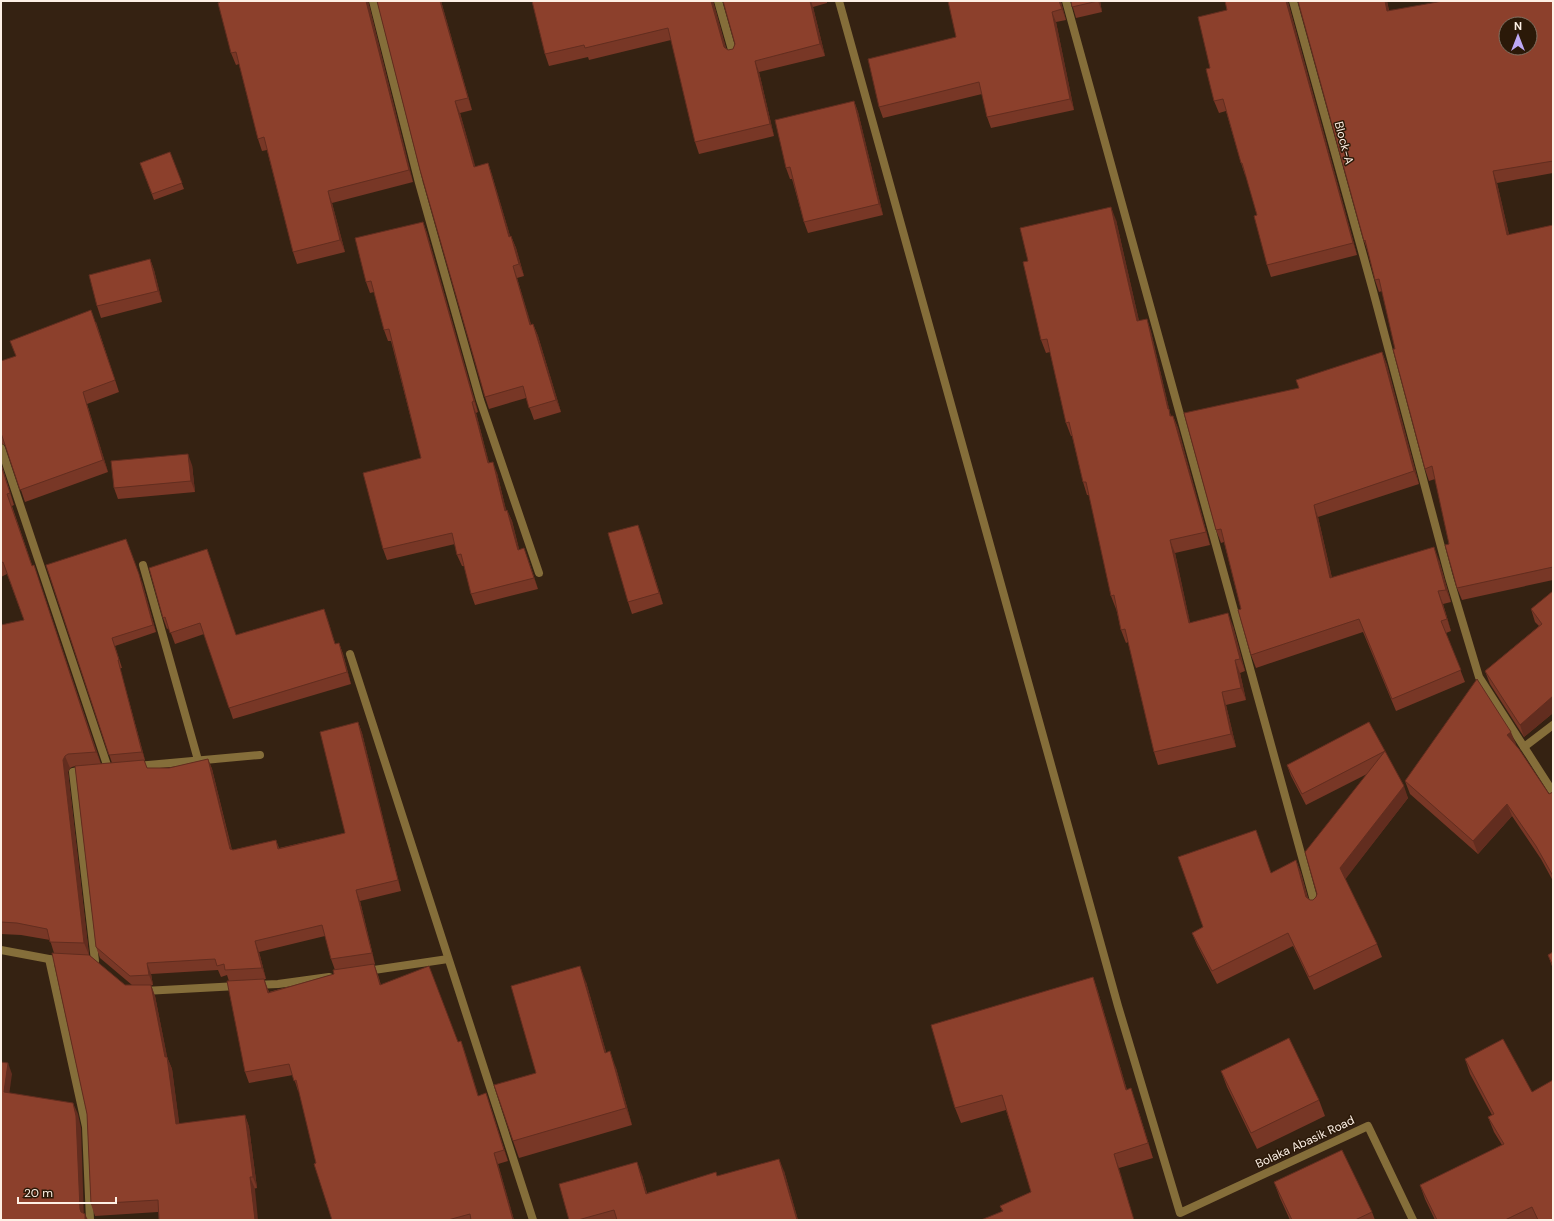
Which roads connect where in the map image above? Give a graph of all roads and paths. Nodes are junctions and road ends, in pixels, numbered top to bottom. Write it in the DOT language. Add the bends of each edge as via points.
graph roads {
  1 [pos="373,1"];
  2 [pos="718,1"];
  3 [pos="839,1"];
  4 [pos="1066,1"];
  5 [pos="1293,1"];
  6 [pos="734,57"];
  7 [pos="1,448"];
  8 [pos="143,565"];
  9 [pos="539,573"];
  10 [pos="350,654"];
  11 [pos="1553,725"];
  12 [pos="1524,747"];
  13 [pos="260,755"];
  14 [pos="198,760"];
  15 [pos="131,766"];
  16 [pos="1552,789"];
  17 [pos="1316,908"];
  18 [pos="1,950"];
  19 [pos="49,959"];
  20 [pos="72,960"];
  21 [pos="448,960"];
  22 [pos="94,962"];
  23 [pos="355,973"];
  24 [pos="340,975"];
  25 [pos="139,992"];
  26 [pos="90,1220"];
  27 [pos="532,1220"];
  28 [pos="1413,1220"];
  1 -- 9 [label="street" via="419,183 480,400"];
  2 -- 6 [label="street"];
  3 -- 28 [label="street, Bolaka Abasik Road" via="1118,1006 1180,1213 1368,1126"];
  4 -- 17 [label="street"];
  5 -- 12 [label="street, Block-A" via="1478,676"];
  7 -- 22 [label="street" via="105,769 73,772"];
  8 -- 14 [label="street"];
  10 -- 21 [label="street"];
  11 -- 12 [label="street"];
  12 -- 16 [label="street, Block-A"];
  13 -- 14 [label="street"];
  14 -- 15 [label="street"];
  18 -- 19 [label="street"];
  19 -- 20 [label="street"];
  19 -- 26 [label="street" via="86,1127"];
  21 -- 23 [label="street"];
  21 -- 27 [label="street"];
  24 -- 25 [label="street" via="278,984"];
}
